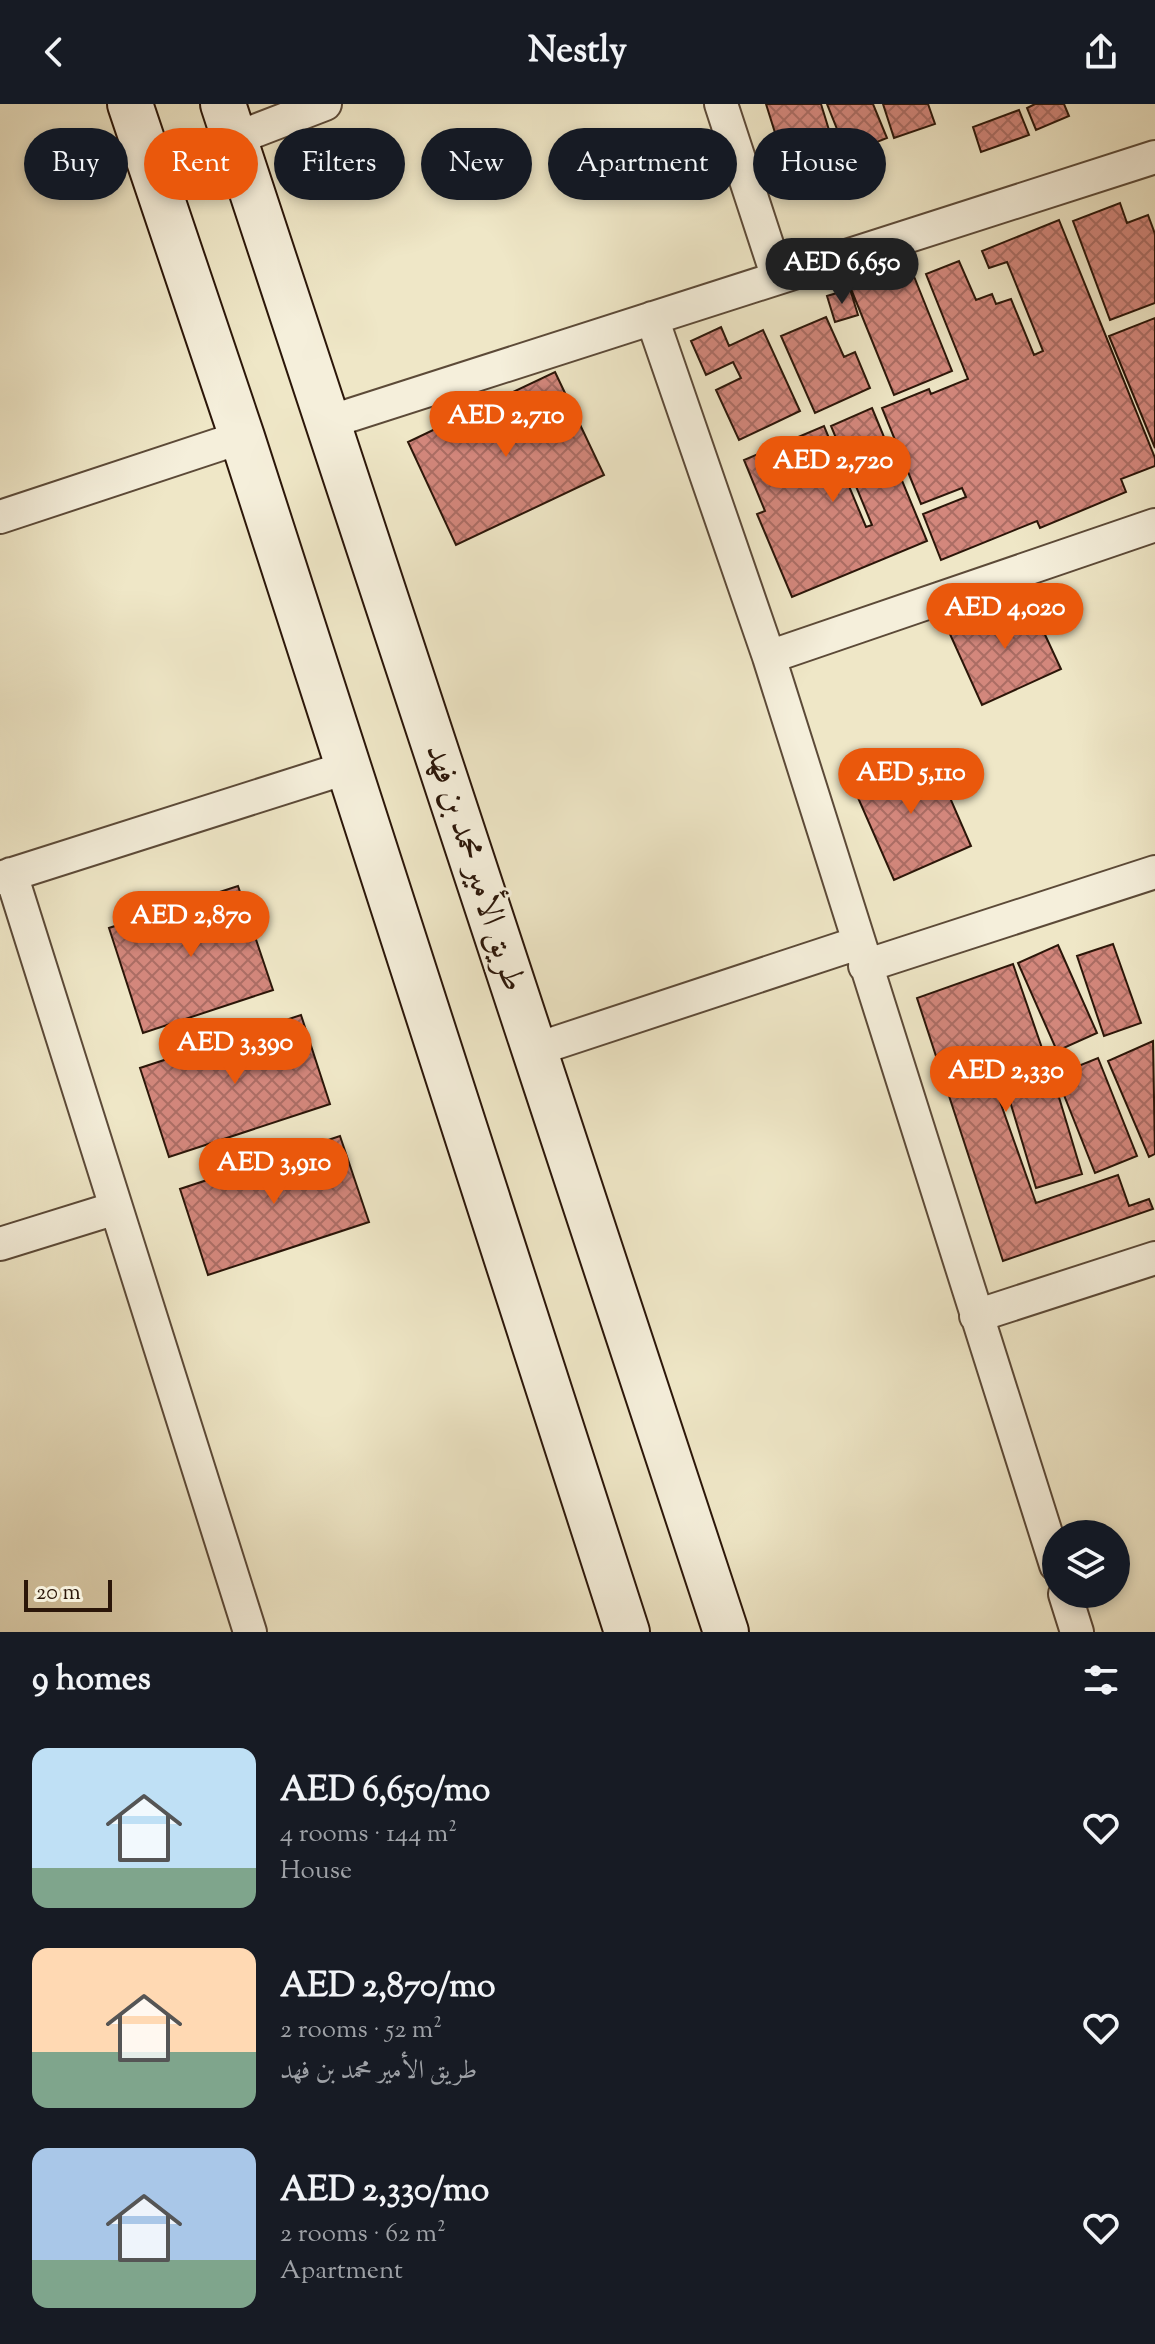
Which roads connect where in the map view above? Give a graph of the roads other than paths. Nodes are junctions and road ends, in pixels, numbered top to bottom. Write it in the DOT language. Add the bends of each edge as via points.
graph roads {
  1 [pos="130,104"];
  2 [pos="325,104"];
  3 [pos="721,104"];
  4 [pos="229,121"];
  5 [pos="1155,157"];
  6 [pos="778,278"];
  7 [pos="652,318"];
  8 [pos="329,422"];
  9 [pos="242,437"];
  10 [pos="0,517"];
  11 [pos="1155,525"];
  12 [pos="769,657"];
  13 [pos="349,767"];
  14 [pos="1155,872"];
  15 [pos="6,876"];
  16 [pos="862,954"];
  17 [pos="534,1050"];
  18 [pos="116,1208"];
  19 [pos="0,1244"];
  20 [pos="1155,1258"];
  21 [pos="976,1316"];
  22 [pos="1042,1521"];
  23 [pos="1069,1608"];
  24 [pos="250,1632"];
  25 [pos="627,1632"];
  26 [pos="726,1632"];
  27 [pos="1077,1632"];
  1 -- 9 [label="street"];
  2 -- 4 [label="street"];
  3 -- 6 [label="street"];
  4 -- 8 [label="street, طريق الأمير محمد بن فهد"];
  5 -- 6 [label="street"];
  6 -- 7 [label="street"];
  7 -- 8 [label="street"];
  7 -- 12 [label="street"];
  8 -- 17 [label="street, طريق الأمير محمد بن فهد"];
  9 -- 10 [label="street"];
  9 -- 13 [label="street"];
  11 -- 12 [label="street"];
  12 -- 16 [label="street"];
  13 -- 15 [label="street"];
  13 -- 25 [label="street"];
  14 -- 16 [label="street"];
  15 -- 18 [label="street"];
  16 -- 17 [label="street"];
  16 -- 21 [label="street"];
  17 -- 26 [label="street, طريق الأمير محمد بن فهد"];
  18 -- 19 [label="street"];
  18 -- 24 [label="street"];
  20 -- 21 [label="street"];
  21 -- 22 [label="street"];
  23 -- 27 [label="street"];
}
